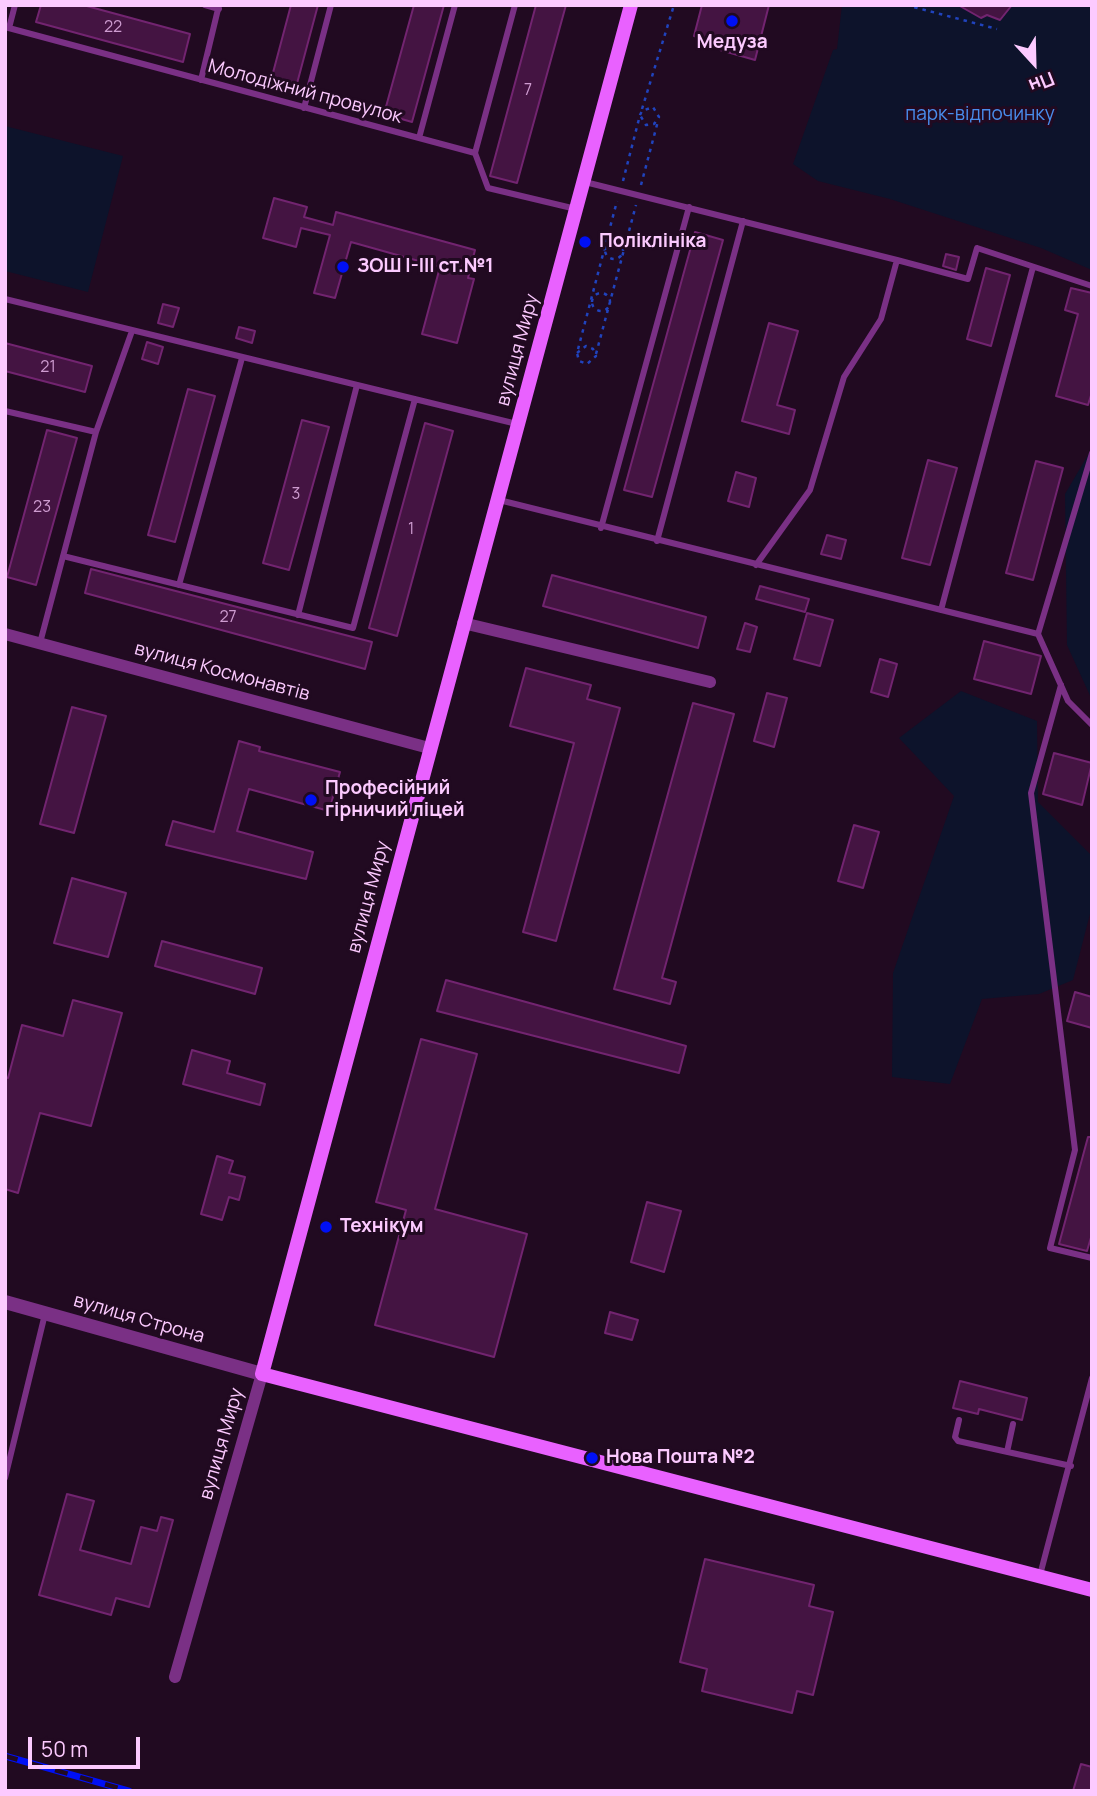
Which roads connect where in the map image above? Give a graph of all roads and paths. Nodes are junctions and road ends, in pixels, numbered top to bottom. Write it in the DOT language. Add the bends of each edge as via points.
graph roads {
  1 [pos="15,5"];
  2 [pos="205,5"];
  3 [pos="331,5"];
  4 [pos="455,5"];
  5 [pos="515,5"];
  6 [pos="631,5"];
  7 [pos="674,5"];
  8 [pos="906,5"];
  9 [pos="219,7"];
  10 [pos="7,28"];
  11 [pos="997,29"];
  12 [pos="201,80"];
  13 [pos="304,108"];
  14 [pos="641,113"];
  15 [pos="659,117"];
  16 [pos="419,138"];
  17 [pos="475,153"];
  18 [pos="583,182"];
  19 [pos="620,191"];
  20 [pos="638,195"];
  21 [pos="690,207"];
  22 [pos="576,209"];
  23 [pos="743,221"];
  24 [pos="605,248"];
  25 [pos="623,252"];
  26 [pos="897,260"];
  27 [pos="1033,267"];
  28 [pos="1092,286"];
  29 [pos="5,299"];
  30 [pos="591,299"];
  31 [pos="610,304"];
  32 [pos="132,331"];
  33 [pos="577,354"];
  34 [pos="596,356"];
  35 [pos="242,358"];
  36 [pos="357,385"];
  37 [pos="415,399"];
  38 [pos="5,411"];
  39 [pos="517,424"];
  40 [pos="96,432"];
  41 [pos="1092,453"];
  42 [pos="497,500"];
  43 [pos="601,528"];
  44 [pos="657,541"];
  45 [pos="63,556"];
  46 [pos="757,565"];
  47 [pos="179,585"];
  48 [pos="941,610"];
  49 [pos="298,615"];
  50 [pos="463,623"];
  51 [pos="5,634"];
  52 [pos="1038,634"];
  53 [pos="40,643"];
  54 [pos="710,682"];
  55 [pos="1061,685"];
  56 [pos="1092,725"];
  57 [pos="429,748"];
  58 [pos="1092,1258"];
  59 [pos="5,1302"];
  60 [pos="46,1312"];
  61 [pos="262,1374"];
  62 [pos="1092,1378"];
  63 [pos="959,1420"];
  64 [pos="1013,1424"];
  65 [pos="1007,1451"];
  66 [pos="1071,1466"];
  67 [pos="5,1478"];
  68 [pos="1040,1577"];
  69 [pos="1092,1590"];
  70 [pos="175,1677"];
  1 -- 10 [label="lane"];
  2 -- 9 [label="lane"];
  3 -- 13 [label="lane"];
  4 -- 16 [label="lane"];
  5 -- 17 [label="lane"];
  6 -- 18 [label="main road, вулиця Миру"];
  7 -- 14 [label="path"];
  8 -- 11 [label="path"];
  9 -- 12 [label="lane"];
  10 -- 12 [label="lane, Молодіжний провулок"];
  12 -- 13 [label="lane, Молодіжний провулок"];
  13 -- 16 [label="lane, Молодіжний провулок"];
  14 -- 15 [label="path" via="653,107"];
  14 -- 15 [label="path" via="646,125"];
  14 -- 19 [label="path"];
  15 -- 20 [label="path"];
  16 -- 17 [label="lane, Молодіжний провулок"];
  17 -- 22 [label="lane" via="488,188"];
  18 -- 19 [label="lane"];
  18 -- 22 [label="main road, вулиця Миру"];
  19 -- 20 [label="lane"];
  19 -- 24 [label="path"];
  20 -- 21 [label="lane"];
  20 -- 25 [label="path"];
  21 -- 23 [label="lane"];
  21 -- 43 [label="lane"];
  22 -- 39 [label="main road, вулиця Миру"];
  23 -- 26 [label="lane"];
  23 -- 44 [label="lane"];
  24 -- 25 [label="path" via="610,258"];
  24 -- 25 [label="path" via="610,241 618,241"];
  24 -- 30 [label="path"];
  25 -- 31 [label="path"];
  26 -- 27 [label="lane" via="968,279 977,248"];
  26 -- 46 [label="lane" via="881,318 844,377 810,490"];
  27 -- 28 [label="lane"];
  27 -- 48 [label="lane"];
  29 -- 32 [label="lane"];
  30 -- 31 [label="path" via="605,293"];
  30 -- 31 [label="path" via="596,310"];
  30 -- 33 [label="path"];
  31 -- 34 [label="path"];
  32 -- 35 [label="lane"];
  32 -- 40 [label="lane"];
  33 -- 34 [label="path" via="586,346"];
  33 -- 34 [label="path" via="579,361 587,364"];
  35 -- 36 [label="lane"];
  35 -- 47 [label="lane"];
  36 -- 37 [label="lane"];
  36 -- 49 [label="lane"];
  37 -- 39 [label="lane"];
  37 -- 49 [label="lane" via="353,628"];
  38 -- 40 [label="lane"];
  39 -- 42 [label="main road, вулиця Миру"];
  40 -- 45 [label="lane"];
  41 -- 52 [label="lane"];
  42 -- 43 [label="lane"];
  42 -- 50 [label="main road, вулиця Миру"];
  43 -- 44 [label="lane"];
  44 -- 46 [label="lane"];
  45 -- 47 [label="lane"];
  45 -- 53 [label="lane"];
  46 -- 48 [label="lane"];
  47 -- 49 [label="lane"];
  48 -- 52 [label="lane"];
  50 -- 54 [label="street"];
  50 -- 57 [label="main road, вулиця Миру"];
  51 -- 53 [label="street, вулиця Космонавтів"];
  52 -- 55 [label="lane"];
  53 -- 57 [label="street, вулиця Космонавтів"];
  55 -- 56 [label="lane" via="1068,701"];
  55 -- 58 [label="lane" via="1031,793 1075,1150 1050,1248"];
  57 -- 61 [label="main road, вулиця Миру"];
  59 -- 60 [label="street, вулиця Строна"];
  60 -- 61 [label="street, вулиця Строна"];
  60 -- 67 [label="lane"];
  61 -- 68 [label="main road"];
  61 -- 70 [label="street, вулиця Миру"];
  62 -- 66 [label="lane"];
  63 -- 65 [label="lane" via="956,1440"];
  64 -- 65 [label="lane"];
  65 -- 66 [label="lane"];
  66 -- 68 [label="lane"];
  68 -- 69 [label="main road"];
}
